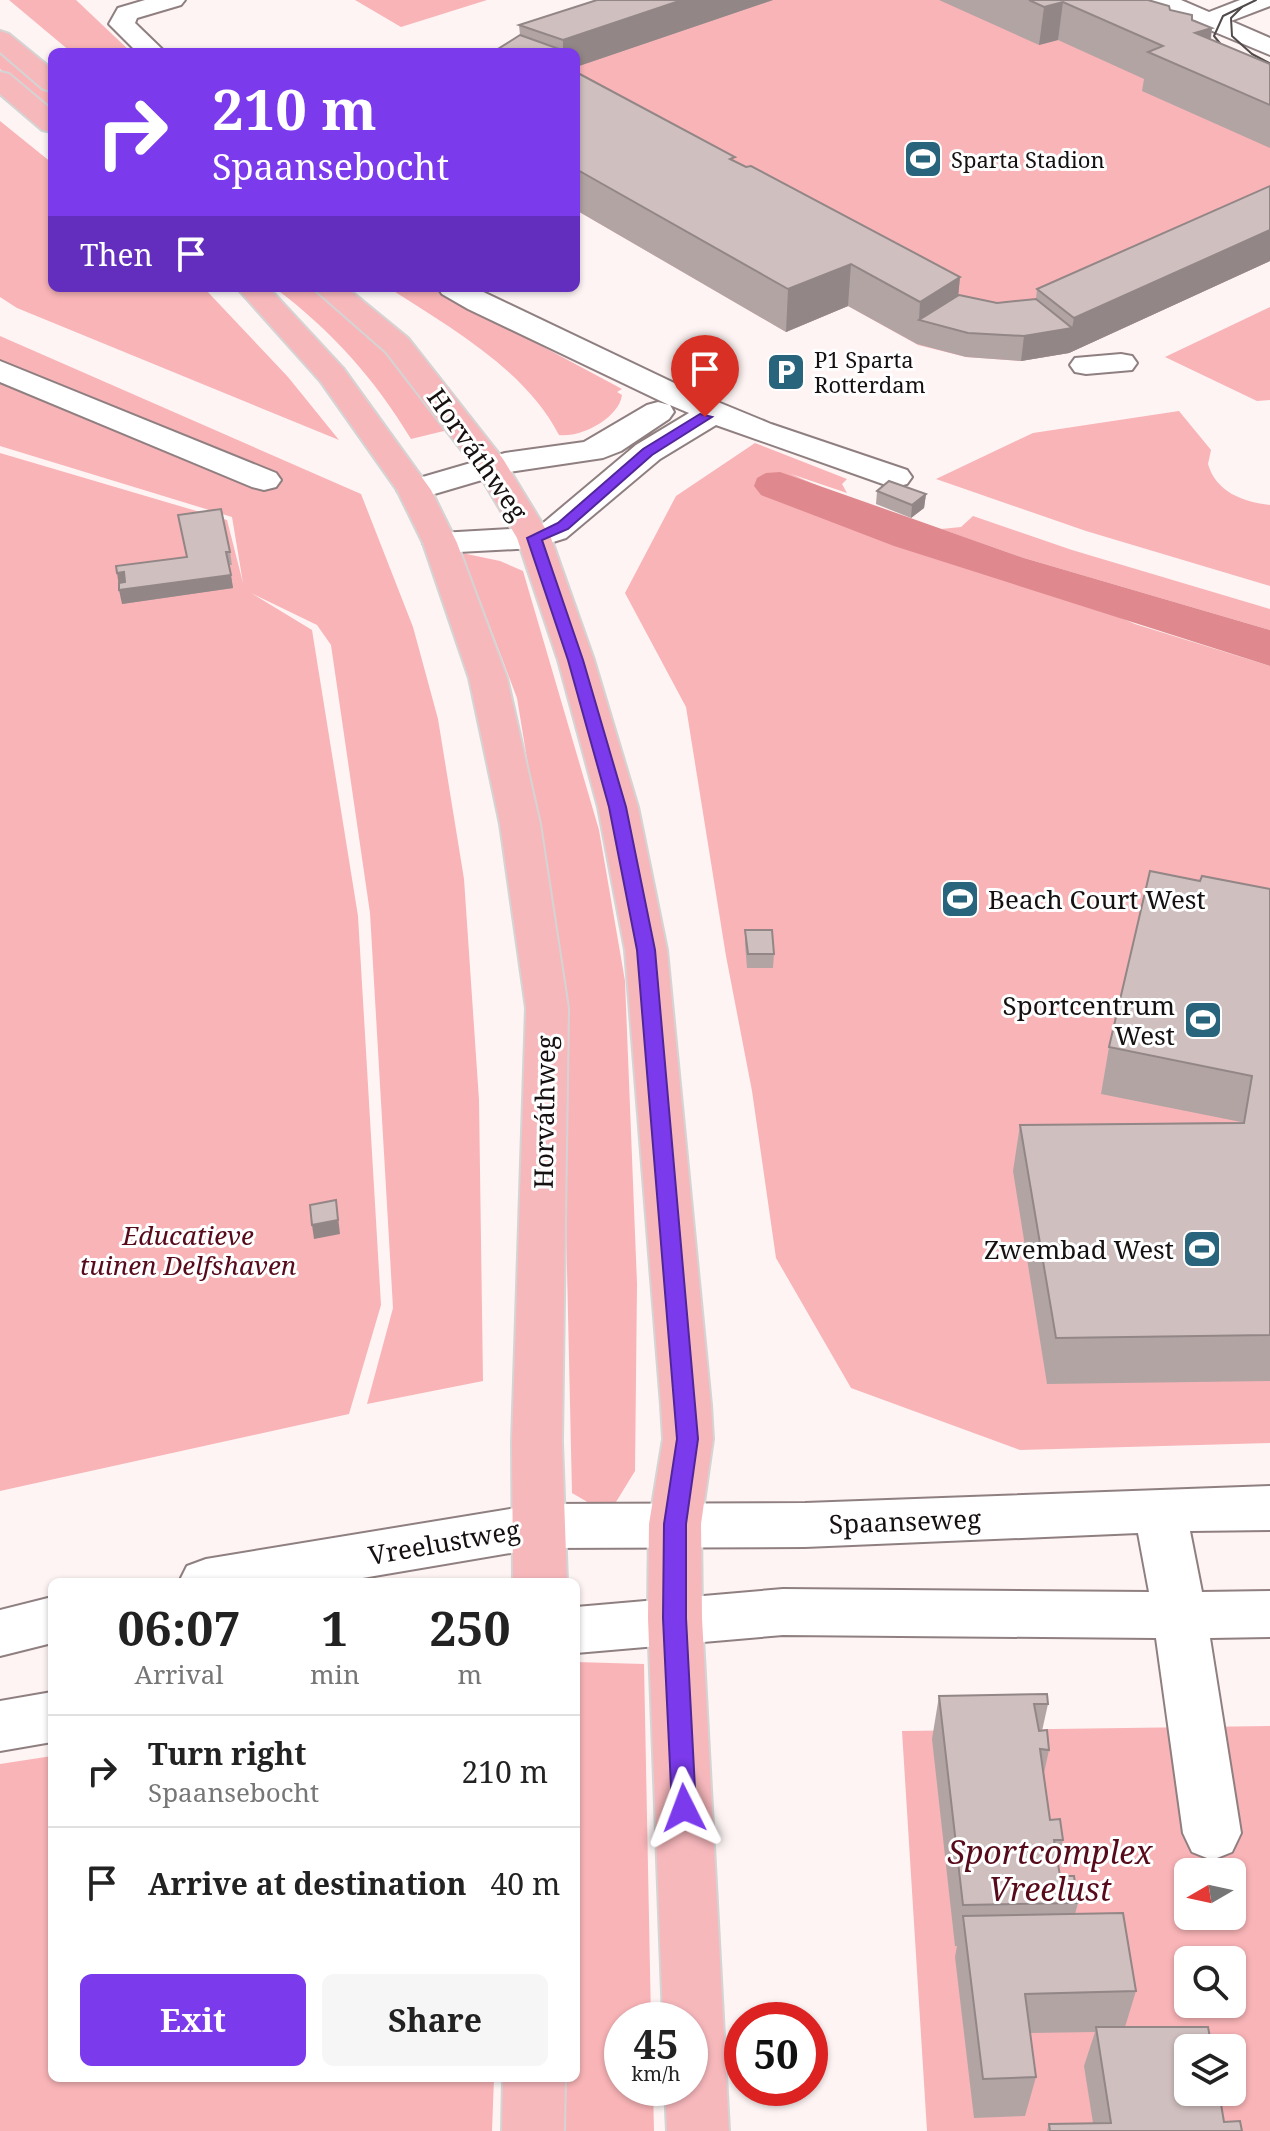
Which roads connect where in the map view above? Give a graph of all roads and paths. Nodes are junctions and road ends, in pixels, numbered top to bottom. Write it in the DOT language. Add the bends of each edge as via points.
graph roads {
  1 [pos="172,0"];
  2 [pos="1159,0"];
  3 [pos="1263,0"];
  4 [pos="119,6"];
  5 [pos="1208,21"];
  6 [pos="0,39"];
  7 [pos="1270,47"];
  8 [pos="148,48"];
  9 [pos="0,80"];
  10 [pos="48,80"];
  11 [pos="48,121"];
  12 [pos="256,292"];
  13 [pos="333,292"];
  14 [pos="460,292"];
  15 [pos="1121,363"];
  16 [pos="1086,365"];
  17 [pos="0,371"];
  18 [pos="680,398"];
  19 [pos="714,412"];
  20 [pos="491,466"];
  21 [pos="895,477"];
  22 [pos="264,480"];
  23 [pos="414,490"];
  24 [pos="534,538"];
  25 [pos="440,543"];
  26 [pos="1270,1508"];
  27 [pos="1160,1510"];
  28 [pos="675,1524"];
  29 [pos="540,1526"];
  30 [pos="230,1578"];
  31 [pos="540,1578"];
  32 [pos="1270,1614"];
  33 [pos="1180,1616"];
  34 [pos="675,1618"];
  35 [pos="48,1621"];
  36 [pos="580,1630"];
  37 [pos="0,1633"];
  38 [pos="48,1718"];
  39 [pos="0,1726"];
  40 [pos="1212,1833"];
  41 [pos="534,2082"];
  42 [pos="533,2131"];
  43 [pos="698,2131"];
  1 -- 4 [label="street"];
  2 -- 5 [label="street"];
  3 -- 5 [label="street"];
  4 -- 8 [label="street" via="122,24"];
  5 -- 7 [label="street"];
  6 -- 10 [label="main road"];
  9 -- 11 [label="main road"];
  12 -- 23 [label="main road, Horváthweg" via="332,375"];
  13 -- 20 [label="main road, Horváthweg" via="397,345"];
  14 -- 18 [label="street"];
  15 -- 16 [label="street"];
  17 -- 22 [label="street"];
  18 -- 19 [label="street"];
  18 -- 20 [label="street" via="601,448"];
  19 -- 21 [label="street"];
  19 -- 24 [label="street" via="648,452 563,526"];
  20 -- 23 [label="street"];
  20 -- 24 [label="main road, Horváthweg"];
  23 -- 25 [label="main road, Horváthweg"];
  24 -- 25 [label="street"];
  24 -- 28 [label="main road, Horváthweg" via="618,807 646,950 688,1439"];
  25 -- 29 [label="main road, Horváthweg" via="488,678 520,824 547,1008 537,1442"];
  26 -- 27 [label="street, Spaanseweg"];
  27 -- 28 [label="street, Spaanseweg" via="805,1525"];
  27 -- 33 [label="street"];
  28 -- 29 [label="street, Spaanseweg"];
  28 -- 34 [label="main road, Horváthweg"];
  29 -- 30 [label="street, Vreelustweg"];
  29 -- 31 [label="main road, Horváthweg"];
  32 -- 33 [label="street"];
  33 -- 34 [label="street" via="810,1611"];
  33 -- 40 [label="street"];
  34 -- 36 [label="street"];
  34 -- 43 [label="main road, Horváthweg"];
  35 -- 37 [label="street"];
  38 -- 39 [label="street"];
  41 -- 42 [label="main road"];
}
